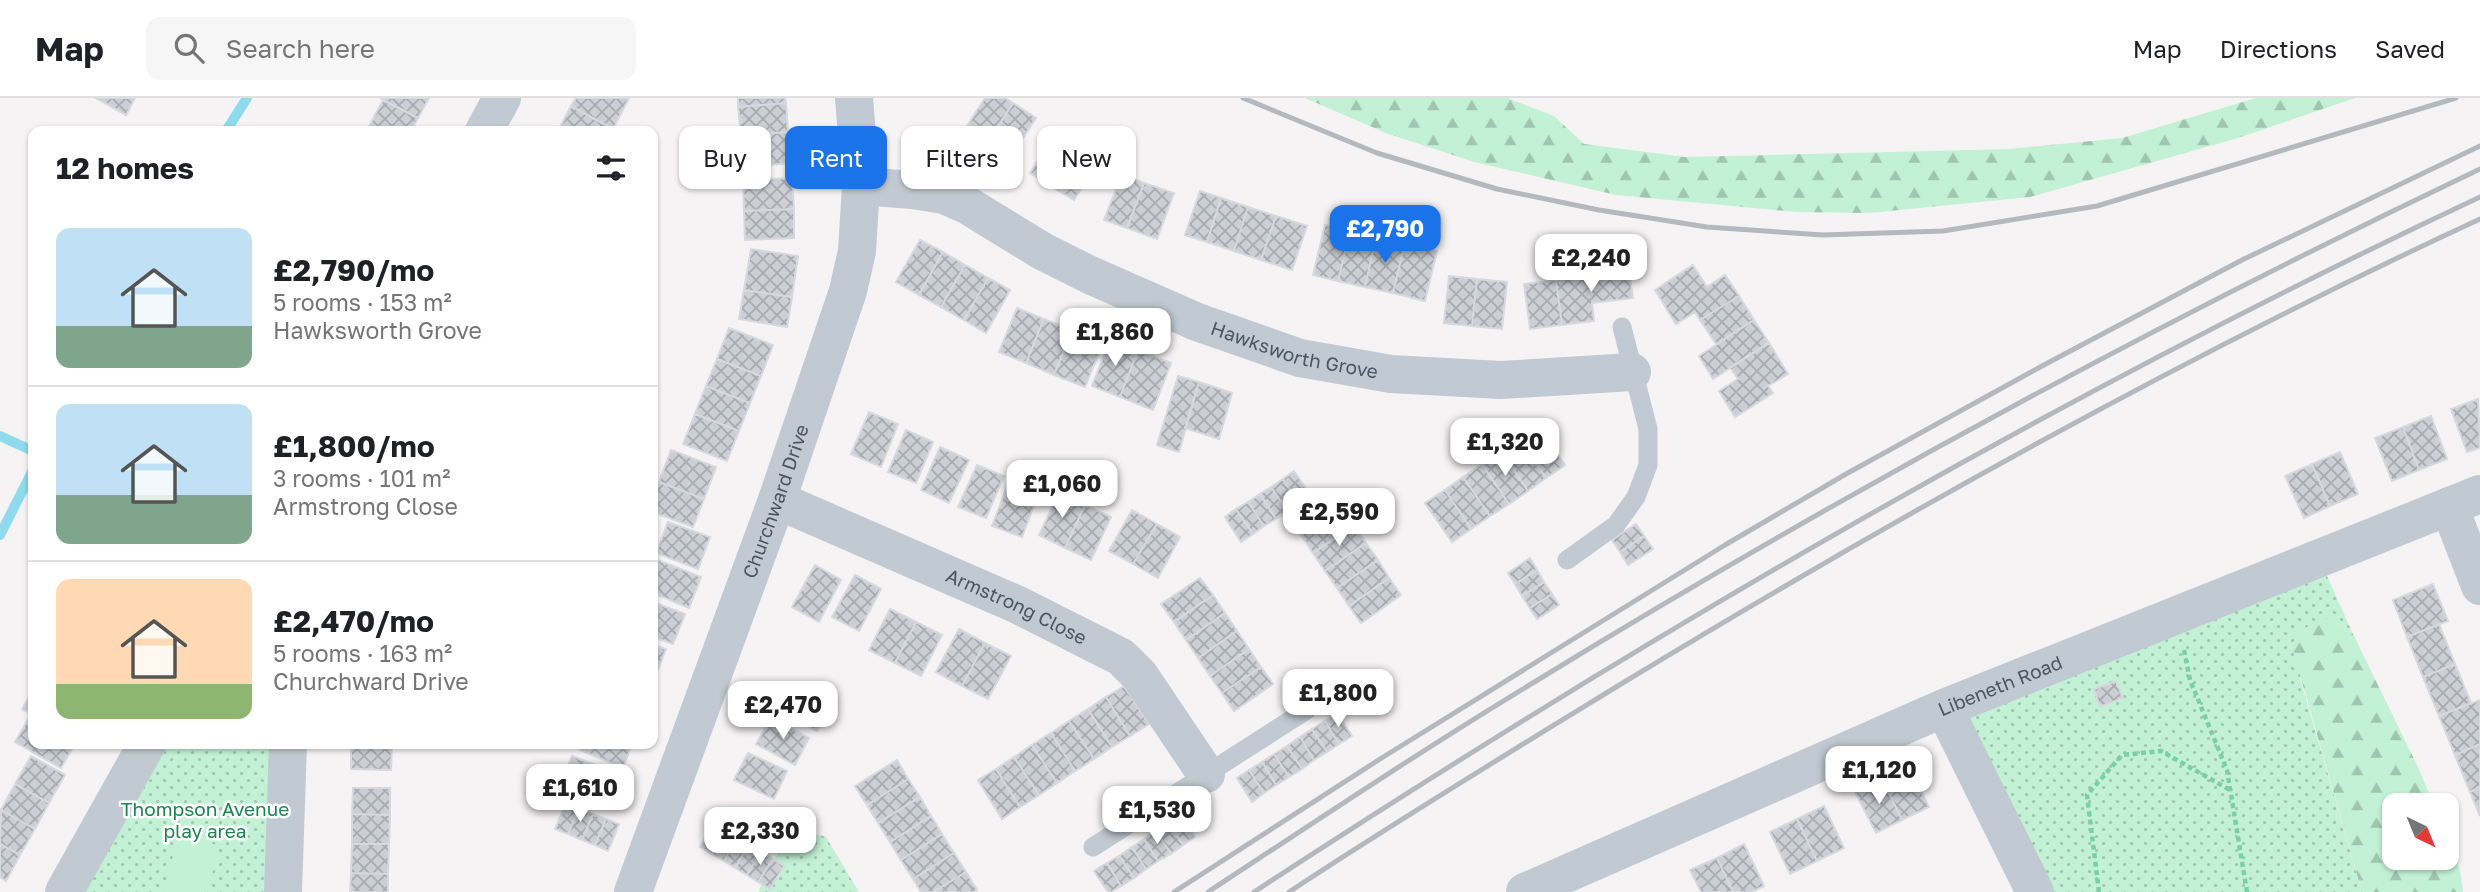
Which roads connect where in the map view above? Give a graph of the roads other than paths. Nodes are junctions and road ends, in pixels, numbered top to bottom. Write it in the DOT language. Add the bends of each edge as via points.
graph roads {
  1 [pos="502,98"];
  2 [pos="854,98"];
  3 [pos="487,126"];
  4 [pos="856,126"];
  5 [pos="887,188"];
  6 [pos="861,189"];
  7 [pos="1622,327"];
  8 [pos="1632,372"];
  9 [pos="778,500"];
  10 [pos="2464,500"];
  11 [pos="1567,561"];
  12 [pos="2480,586"];
  13 [pos="1944,708"];
  14 [pos="1308,709"];
  15 [pos="144,749"];
  16 [pos="288,749"];
  17 [pos="1206,774"];
  18 [pos="1093,847"];
  19 [pos="64,892"];
  20 [pos="284,892"];
  21 [pos="633,892"];
  22 [pos="1525,892"];
  23 [pos="2035,892"];
  1 -- 3 [label="street"];
  2 -- 4 [label="street, Churchward Drive"];
  5 -- 8 [label="street, Hawksworth Grove" via="944,195 1090,275 1197,322 1300,358 1391,374 1501,380"];
  6 -- 9 [label="street, Churchward Drive" via="857,251 848,291"];
  7 -- 8 [label="lane"];
  8 -- 11 [label="lane" via="1648,429 1648,465 1636,497 1616,525"];
  9 -- 17 [label="street, Armstrong Close" via="1016,604 1121,657 1140,676"];
  9 -- 21 [label="street, Churchward Drive"];
  10 -- 12 [label="street"];
  10 -- 13 [label="street, Libeneth Road"];
  13 -- 22 [label="street, Libeneth Road"];
  13 -- 23 [label="street"];
  14 -- 17 [label="lane"];
  15 -- 19 [label="street"];
  16 -- 20 [label="street"];
  17 -- 18 [label="lane"];
}
